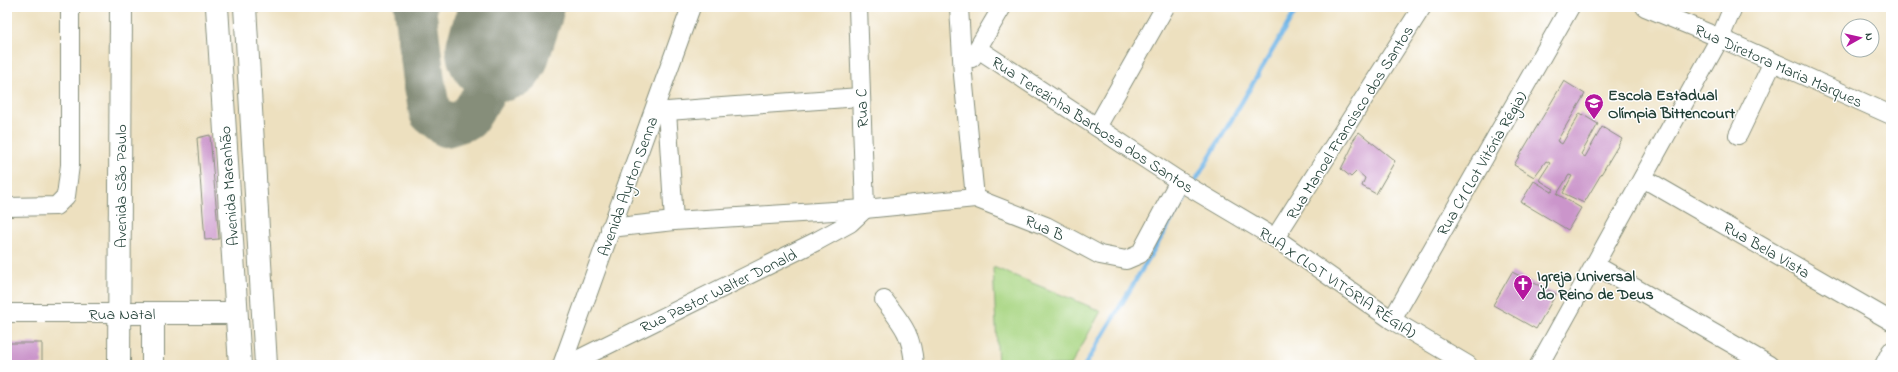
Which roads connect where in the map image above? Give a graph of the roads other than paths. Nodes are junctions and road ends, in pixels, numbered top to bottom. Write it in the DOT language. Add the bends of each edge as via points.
graph roads {
  1 [pos="70,7"];
  2 [pos="121,7"];
  3 [pos="217,7"];
  4 [pos="245,7"];
  5 [pos="691,7"];
  6 [pos="858,7"];
  7 [pos="959,7"];
  8 [pos="1002,7"];
  9 [pos="1165,7"];
  10 [pos="1422,7"];
  11 [pos="1570,7"];
  12 [pos="1645,7"];
  13 [pos="1733,7"];
  14 [pos="1720,38"];
  15 [pos="978,49"];
  16 [pos="1773,62"];
  17 [pos="963,75"];
  18 [pos="860,97"];
  19 [pos="661,111"];
  20 [pos="1891,115"];
  21 [pos="1097,127"];
  22 [pos="1738,135"];
  23 [pos="1643,178"];
  24 [pos="1179,181"];
  25 [pos="975,198"];
  26 [pos="1209,199"];
  27 [pos="7,207"];
  28 [pos="865,209"];
  29 [pos="674,221"];
  30 [pos="610,228"];
  31 [pos="1275,238"];
  32 [pos="1595,266"];
  33 [pos="884,300"];
  34 [pos="7,313"];
  35 [pos="119,313"];
  36 [pos="236,313"];
  37 [pos="153,314"];
  38 [pos="1392,320"];
  39 [pos="1891,321"];
  40 [pos="1891,351"];
  41 [pos="119,365"];
  42 [pos="153,365"];
  43 [pos="240,365"];
  44 [pos="266,365"];
  45 [pos="562,365"];
  46 [pos="567,365"];
  47 [pos="914,365"];
  48 [pos="1468,365"];
  49 [pos="1539,365"];
  50 [pos="1769,365"];
  51 [pos="1884,365"];
  1 -- 27 [label="street" via="70,165 66,196 56,206"];
  2 -- 35 [label="main road, Avenida São Paulo"];
  3 -- 36 [label="main road, Avenida Maranhão"];
  4 -- 44 [label="main road, Avenida Maranhão"];
  5 -- 19 [label="street, Avenida Ayrton Senna"];
  6 -- 18 [label="street, Rua C"];
  7 -- 17 [label="street"];
  8 -- 15 [label="street"];
  9 -- 21 [label="street"];
  10 -- 31 [label="street, Rua Manoel Francisco dos Santos"];
  11 -- 38 [label="street, Rua C1 (Lot Vitória Régia)"];
  12 -- 14 [label="street, Rua Diretora Maria Marques"];
  13 -- 14 [label="street"];
  14 -- 16 [label="street, Rua Diretora Maria Marques"];
  14 -- 23 [label="street"];
  15 -- 17 [label="street"];
  15 -- 21 [label="street, Rua Terezinha Barbosa dos Santos"];
  16 -- 20 [label="street, Rua Diretora Maria Marques"];
  16 -- 22 [label="street"];
  17 -- 25 [label="street"];
  18 -- 19 [label="street"];
  18 -- 28 [label="street, Rua C"];
  19 -- 29 [label="street"];
  19 -- 30 [label="street, Avenida Ayrton Senna"];
  21 -- 24 [label="street, Rua Terezinha Barbosa dos Santos"];
  23 -- 32 [label="street"];
  23 -- 39 [label="street, Rua Bela Vista"];
  24 -- 25 [label="street, Rua B" via="1140,254 1126,260 1100,255 1046,226"];
  24 -- 26 [label="street, Rua Terezinha Barbosa dos Santos"];
  25 -- 28 [label="street, Rua B"];
  26 -- 31 [label="street, RUA X (LOT VITÓRIA RÉGIA)"];
  28 -- 29 [label="street, Rua B"];
  28 -- 46 [label="street, Rua Pastor Walter Donald" via="850,223 817,241"];
  29 -- 30 [label="street, Rua B"];
  30 -- 45 [label="street, Avenida Ayrton Senna"];
  31 -- 38 [label="street, RUA X (LOT VITÓRIA RÉGIA)"];
  32 -- 49 [label="street"];
  32 -- 50 [label="street"];
  33 -- 47 [label="street" via="910,338"];
  34 -- 35 [label="street, Rua Natal"];
  35 -- 37 [label="main road, Rua Natal"];
  35 -- 41 [label="main road, Avenida São Paulo"];
  36 -- 37 [label="main road, Rua Natal"];
  36 -- 43 [label="main road, Avenida Maranhão"];
  37 -- 42 [label="main road"];
  38 -- 48 [label="street, RUA X (LOT VITÓRIA RÉGIA)"];
  40 -- 51 [label="street"];
}
